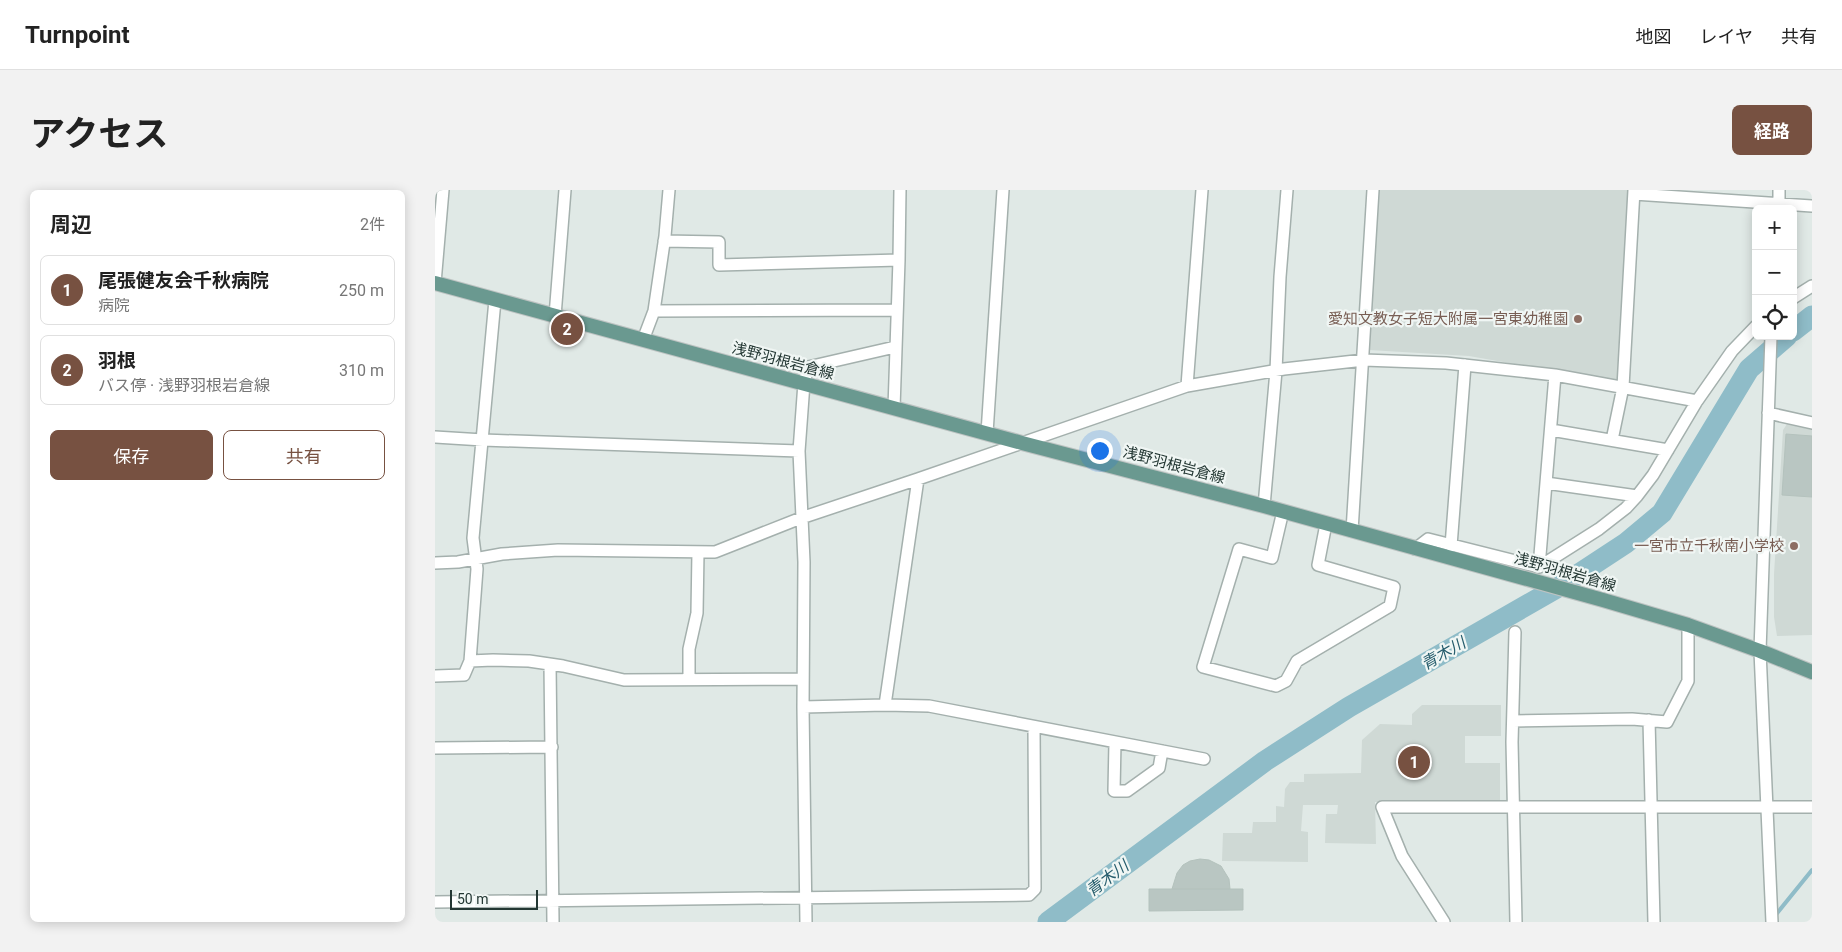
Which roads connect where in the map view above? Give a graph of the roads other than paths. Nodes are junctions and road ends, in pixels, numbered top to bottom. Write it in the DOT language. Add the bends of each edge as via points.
graph roads {
  1 [pos="443,190"];
  2 [pos="565,190"];
  3 [pos="669,190"];
  4 [pos="900,190"];
  5 [pos="1003,190"];
  6 [pos="1202,190"];
  7 [pos="1287,190"];
  8 [pos="1373,190"];
  9 [pos="1779,190"];
  10 [pos="1634,192"];
  11 [pos="1769,205"];
  12 [pos="1779,205"];
  13 [pos="1797,206"];
  14 [pos="1812,206"];
  15 [pos="665,241"];
  16 [pos="899,260"];
  17 [pos="435,283"];
  18 [pos="1812,286"];
  19 [pos="1797,295"];
  20 [pos="495,300"];
  21 [pos="897,310"];
  22 [pos="653,311"];
  23 [pos="555,316"];
  24 [pos="1752,330"];
  25 [pos="643,340"];
  26 [pos="1771,340"];
  27 [pos="895,347"];
  28 [pos="1364,360"];
  29 [pos="1465,365"];
  30 [pos="1276,370"];
  31 [pos="1555,375"];
  32 [pos="804,383"];
  33 [pos="1187,386"];
  34 [pos="1623,387"];
  35 [pos="1697,401"];
  36 [pos="894,408"];
  37 [pos="1768,413"];
  38 [pos="1812,423"];
  39 [pos="1551,430"];
  40 [pos="987,433"];
  41 [pos="435,437"];
  42 [pos="483,440"];
  43 [pos="1613,440"];
  44 [pos="1023,443"];
  45 [pos="1668,450"];
  46 [pos="799,451"];
  47 [pos="918,480"];
  48 [pos="1546,483"];
  49 [pos="1637,496"];
  50 [pos="1264,506"];
  51 [pos="1283,511"];
  52 [pos="801,518"];
  53 [pos="1326,524"];
  54 [pos="1352,531"];
  55 [pos="1451,546"];
  56 [pos="1415,549"];
  57 [pos="698,552"];
  58 [pos="475,558"];
  59 [pos="435,563"];
  60 [pos="1539,567"];
  61 [pos="1688,626"];
  62 [pos="1515,632"];
  63 [pos="1760,651"];
  64 [pos="470,661"];
  65 [pos="550,664"];
  66 [pos="1812,672"];
  67 [pos="435,676"];
  68 [pos="689,679"];
  69 [pos="803,679"];
  70 [pos="885,705"];
  71 [pos="803,707"];
  72 [pos="1649,720"];
  73 [pos="1513,721"];
  74 [pos="1034,727"];
  75 [pos="1115,742"];
  76 [pos="552,747"];
  77 [pos="435,748"];
  78 [pos="1162,751"];
  79 [pos="1204,759"];
  80 [pos="1514,806"];
  81 [pos="1651,807"];
  82 [pos="1767,807"];
  83 [pos="1812,807"];
  84 [pos="806,897"];
  85 [pos="553,901"];
  86 [pos="435,902"];
  87 [pos="553,922"];
  88 [pos="806,922"];
  89 [pos="1444,922"];
  90 [pos="1516,922"];
  91 [pos="1653,922"];
  92 [pos="1773,922"];
  1 -- 17 [label="street"];
  2 -- 23 [label="street"];
  3 -- 15 [label="street"];
  4 -- 16 [label="street"];
  5 -- 40 [label="street"];
  6 -- 33 [label="street"];
  7 -- 30 [label="street"];
  8 -- 28 [label="street"];
  9 -- 12 [label="street"];
  10 -- 11 [label="street"];
  10 -- 34 [label="street"];
  13 -- 14 [label="street"];
  15 -- 16 [label="street" via="719,242 719,264"];
  15 -- 22 [label="street"];
  16 -- 21 [label="street"];
  17 -- 20 [label="main road, 浅野羽根岩倉線"];
  18 -- 19 [label="street"];
  20 -- 23 [label="main road, 浅野羽根岩倉線"];
  20 -- 42 [label="street"];
  21 -- 22 [label="street"];
  21 -- 27 [label="street"];
  22 -- 25 [label="street"];
  23 -- 25 [label="main road, 浅野羽根岩倉線"];
  24 -- 35 [label="street" via="1732,351"];
  25 -- 32 [label="main road, 浅野羽根岩倉線"];
  26 -- 37 [label="street"];
  27 -- 32 [label="street" via="808,367"];
  27 -- 36 [label="street"];
  28 -- 29 [label="street"];
  28 -- 30 [label="street"];
  28 -- 54 [label="street"];
  29 -- 31 [label="street"];
  29 -- 55 [label="street"];
  30 -- 33 [label="street"];
  30 -- 50 [label="street"];
  31 -- 34 [label="street"];
  31 -- 39 [label="street"];
  32 -- 36 [label="main road, 浅野羽根岩倉線"];
  32 -- 46 [label="street"];
  33 -- 44 [label="street"];
  34 -- 35 [label="street"];
  34 -- 43 [label="street"];
  35 -- 45 [label="street"];
  36 -- 40 [label="main road, 浅野羽根岩倉線"];
  37 -- 38 [label="street"];
  37 -- 63 [label="street"];
  39 -- 43 [label="street"];
  39 -- 48 [label="street"];
  40 -- 44 [label="main road, 浅野羽根岩倉線"];
  41 -- 42 [label="street"];
  42 -- 46 [label="street"];
  42 -- 58 [label="street" via="473,538"];
  43 -- 45 [label="street"];
  44 -- 47 [label="street"];
  44 -- 50 [label="main road, 浅野羽根岩倉線"];
  45 -- 49 [label="street"];
  46 -- 52 [label="street"];
  47 -- 52 [label="street"];
  47 -- 70 [label="street"];
  48 -- 49 [label="street"];
  48 -- 60 [label="street"];
  49 -- 60 [label="street" via="1612,519"];
  50 -- 51 [label="main road, 浅野羽根岩倉線"];
  51 -- 53 [label="main road, 浅野羽根岩倉線"];
  51 -- 53 [label="street" via="1272,558 1239,549 1203,667 1275,686 1286,681 1297,661 1390,606 1395,587 1318,565"];
  52 -- 57 [label="street" via="715,552"];
  52 -- 69 [label="street"];
  53 -- 54 [label="main road, 浅野羽根岩倉線"];
  54 -- 56 [label="main road, 浅野羽根岩倉線"];
  55 -- 56 [label="street" via="1428,539"];
  55 -- 60 [label="street"];
  56 -- 61 [label="main road, 浅野羽根岩倉線"];
  57 -- 58 [label="street" via="558,550"];
  57 -- 68 [label="street" via="697,613 689,649"];
  58 -- 59 [label="street"];
  58 -- 64 [label="street" via="477,569"];
  61 -- 63 [label="main road, 浅野羽根岩倉線"];
  61 -- 72 [label="street" via="1689,681 1667,722"];
  62 -- 73 [label="street"];
  63 -- 66 [label="main road, 浅野羽根岩倉線"];
  63 -- 82 [label="street"];
  64 -- 65 [label="street"];
  64 -- 67 [label="street" via="464,675"];
  65 -- 68 [label="street" via="624,680"];
  65 -- 76 [label="street"];
  68 -- 69 [label="street"];
  69 -- 71 [label="street"];
  70 -- 71 [label="street"];
  70 -- 74 [label="street" via="929,706"];
  71 -- 84 [label="street"];
  72 -- 73 [label="street"];
  72 -- 81 [label="street"];
  73 -- 80 [label="street"];
  74 -- 75 [label="street"];
  74 -- 84 [label="street" via="1035,888 1029,896"];
  75 -- 78 [label="street"];
  75 -- 78 [label="street" via="1114,791 1127,791 1159,768"];
  76 -- 77 [label="street"];
  76 -- 85 [label="street"];
  78 -- 79 [label="street"];
  80 -- 81 [label="street"];
  80 -- 89 [label="street" via="1382,807 1402,856"];
  80 -- 90 [label="street"];
  81 -- 82 [label="street"];
  81 -- 91 [label="street"];
  82 -- 83 [label="street"];
  82 -- 92 [label="street"];
  84 -- 85 [label="street"];
  84 -- 88 [label="street"];
  85 -- 86 [label="street"];
  85 -- 87 [label="street"];
}
